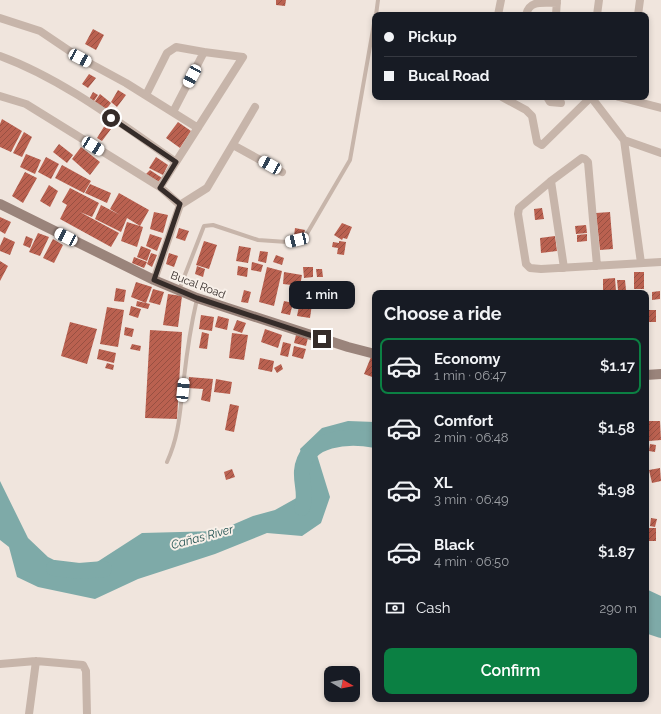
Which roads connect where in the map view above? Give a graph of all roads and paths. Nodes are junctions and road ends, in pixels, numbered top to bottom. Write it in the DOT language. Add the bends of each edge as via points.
graph roads {
  1 [pos="378,0"];
  2 [pos="501,0"];
  3 [pos="599,0"];
  4 [pos="640,0"];
  5 [pos="557,2"];
  6 [pos="376,12"];
  7 [pos="499,12"];
  8 [pos="526,12"];
  9 [pos="556,12"];
  10 [pos="597,12"];
  11 [pos="638,12"];
  12 [pos="0,18"];
  13 [pos="372,35"];
  14 [pos="204,52"];
  15 [pos="0,56"];
  16 [pos="146,95"];
  17 [pos="0,96"];
  18 [pos="508,100"];
  19 [pos="549,100"];
  20 [pos="588,100"];
  21 [pos="593,100"];
  22 [pos="635,100"];
  23 [pos="560,103"];
  24 [pos="256,107"];
  25 [pos="661,108"];
  26 [pos="173,112"];
  27 [pos="198,128"];
  28 [pos="624,140"];
  29 [pos="233,145"];
  30 [pos="661,153"];
  31 [pos="176,162"];
  32 [pos="282,172"];
  33 [pos="551,181"];
  34 [pos="160,188"];
  35 [pos="0,204"];
  36 [pos="180,204"];
  37 [pos="661,262"];
  38 [pos="641,263"];
  39 [pos="596,266"];
  40 [pos="564,268"];
  41 [pos="154,280"];
  42 [pos="178,291"];
  43 [pos="197,298"];
  44 [pos="372,353"];
  45 [pos="661,374"];
  46 [pos="649,375"];
  47 [pos="167,462"];
  48 [pos="36,661"];
  49 [pos="0,665"];
  50 [pos="29,714"];
  51 [pos="87,714"];
  1 -- 6 [label="lane"];
  2 -- 7 [label="street"];
  3 -- 10 [label="street"];
  4 -- 11 [label="street"];
  5 -- 8 [label="street" via="534,2"];
  5 -- 9 [label="street"];
  12 -- 16 [label="street" via="40,31 80,58"];
  13 -- 42 [label="lane" via="350,160 305,237 287,242 258,240 213,225 204,226"];
  14 -- 16 [label="street" via="176,47 167,53"];
  14 -- 26 [label="street"];
  14 -- 27 [label="street" via="243,56"];
  15 -- 31 [label="street" via="72,92"];
  16 -- 26 [label="street"];
  17 -- 34 [label="street" via="26,104"];
  18 -- 20 [label="street" via="532,116 537,142 542,145"];
  19 -- 23 [label="street"];
  21 -- 28 [label="street"];
  22 -- 25 [label="street"];
  24 -- 29 [label="street"];
  26 -- 27 [label="street"];
  27 -- 31 [label="street"];
  28 -- 30 [label="street"];
  28 -- 38 [label="street"];
  29 -- 32 [label="street"];
  29 -- 36 [label="street" via="207,188"];
  31 -- 34 [label="street"];
  33 -- 39 [label="street" via="582,158 588,162"];
  33 -- 40 [label="street"];
  33 -- 40 [label="street" via="519,208 518,214 526,264 530,268"];
  34 -- 36 [label="street"];
  35 -- 41 [label="street, Bucal Road"];
  36 -- 41 [label="street"];
  37 -- 38 [label="street"];
  38 -- 39 [label="street"];
  39 -- 40 [label="street"];
  41 -- 42 [label="street, Bucal Road"];
  42 -- 43 [label="street, Bucal Road"];
  43 -- 44 [label="street, Bucal Road"];
  43 -- 47 [label="lane" via="190,327 179,427"];
  45 -- 46 [label="street"];
  48 -- 49 [label="street"];
  48 -- 50 [label="street"];
  48 -- 51 [label="street" via="82,665 86,671"];
}
